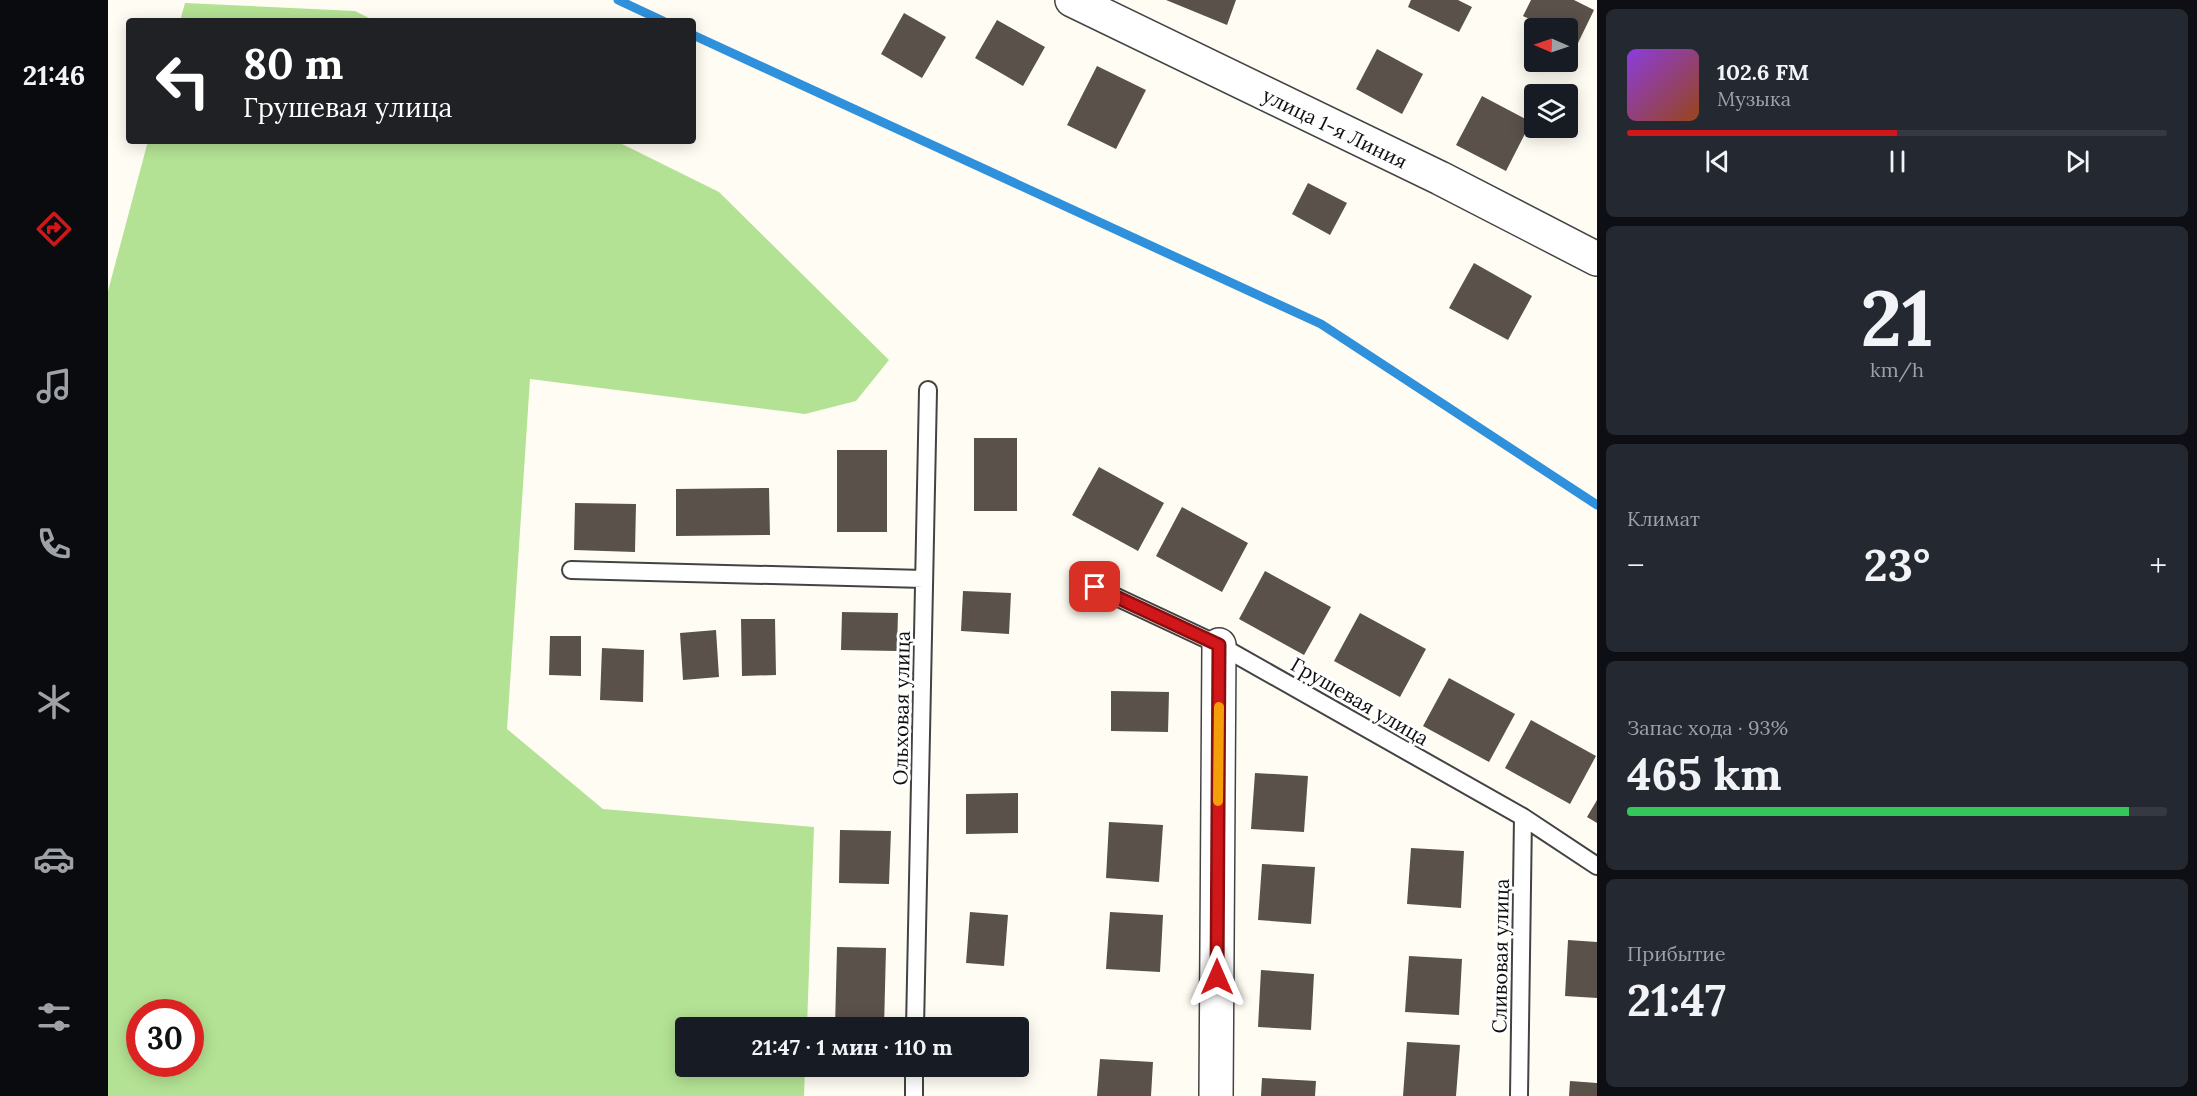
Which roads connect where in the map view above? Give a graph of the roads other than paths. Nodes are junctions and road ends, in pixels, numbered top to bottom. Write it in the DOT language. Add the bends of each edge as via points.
graph roads {
  1 [pos="1072,0"];
  2 [pos="1597,259"];
  3 [pos="928,390"];
  4 [pos="571,570"];
  5 [pos="924,579"];
  6 [pos="1095,587"];
  7 [pos="1219,645"];
  8 [pos="1522,817"];
  9 [pos="1597,866"];
  10 [pos="915,1017"];
  11 [pos="914,1077"];
  12 [pos="914,1096"];
  13 [pos="1216,1096"];
  14 [pos="1519,1096"];
  1 -- 2 [label="street, улица 1-я Линия" via="1440,178"];
  3 -- 5 [label="lane, Ольховая улица"];
  4 -- 5 [label="lane"];
  5 -- 10 [label="lane, Ольховая улица"];
  6 -- 7 [label="lane, Грушевая улица"];
  7 -- 8 [label="lane, Грушевая улица"];
  7 -- 13 [label="street"];
  8 -- 9 [label="lane, Грушевая улица"];
  8 -- 14 [label="lane, Сливовая улица"];
  11 -- 12 [label="lane"];
}
